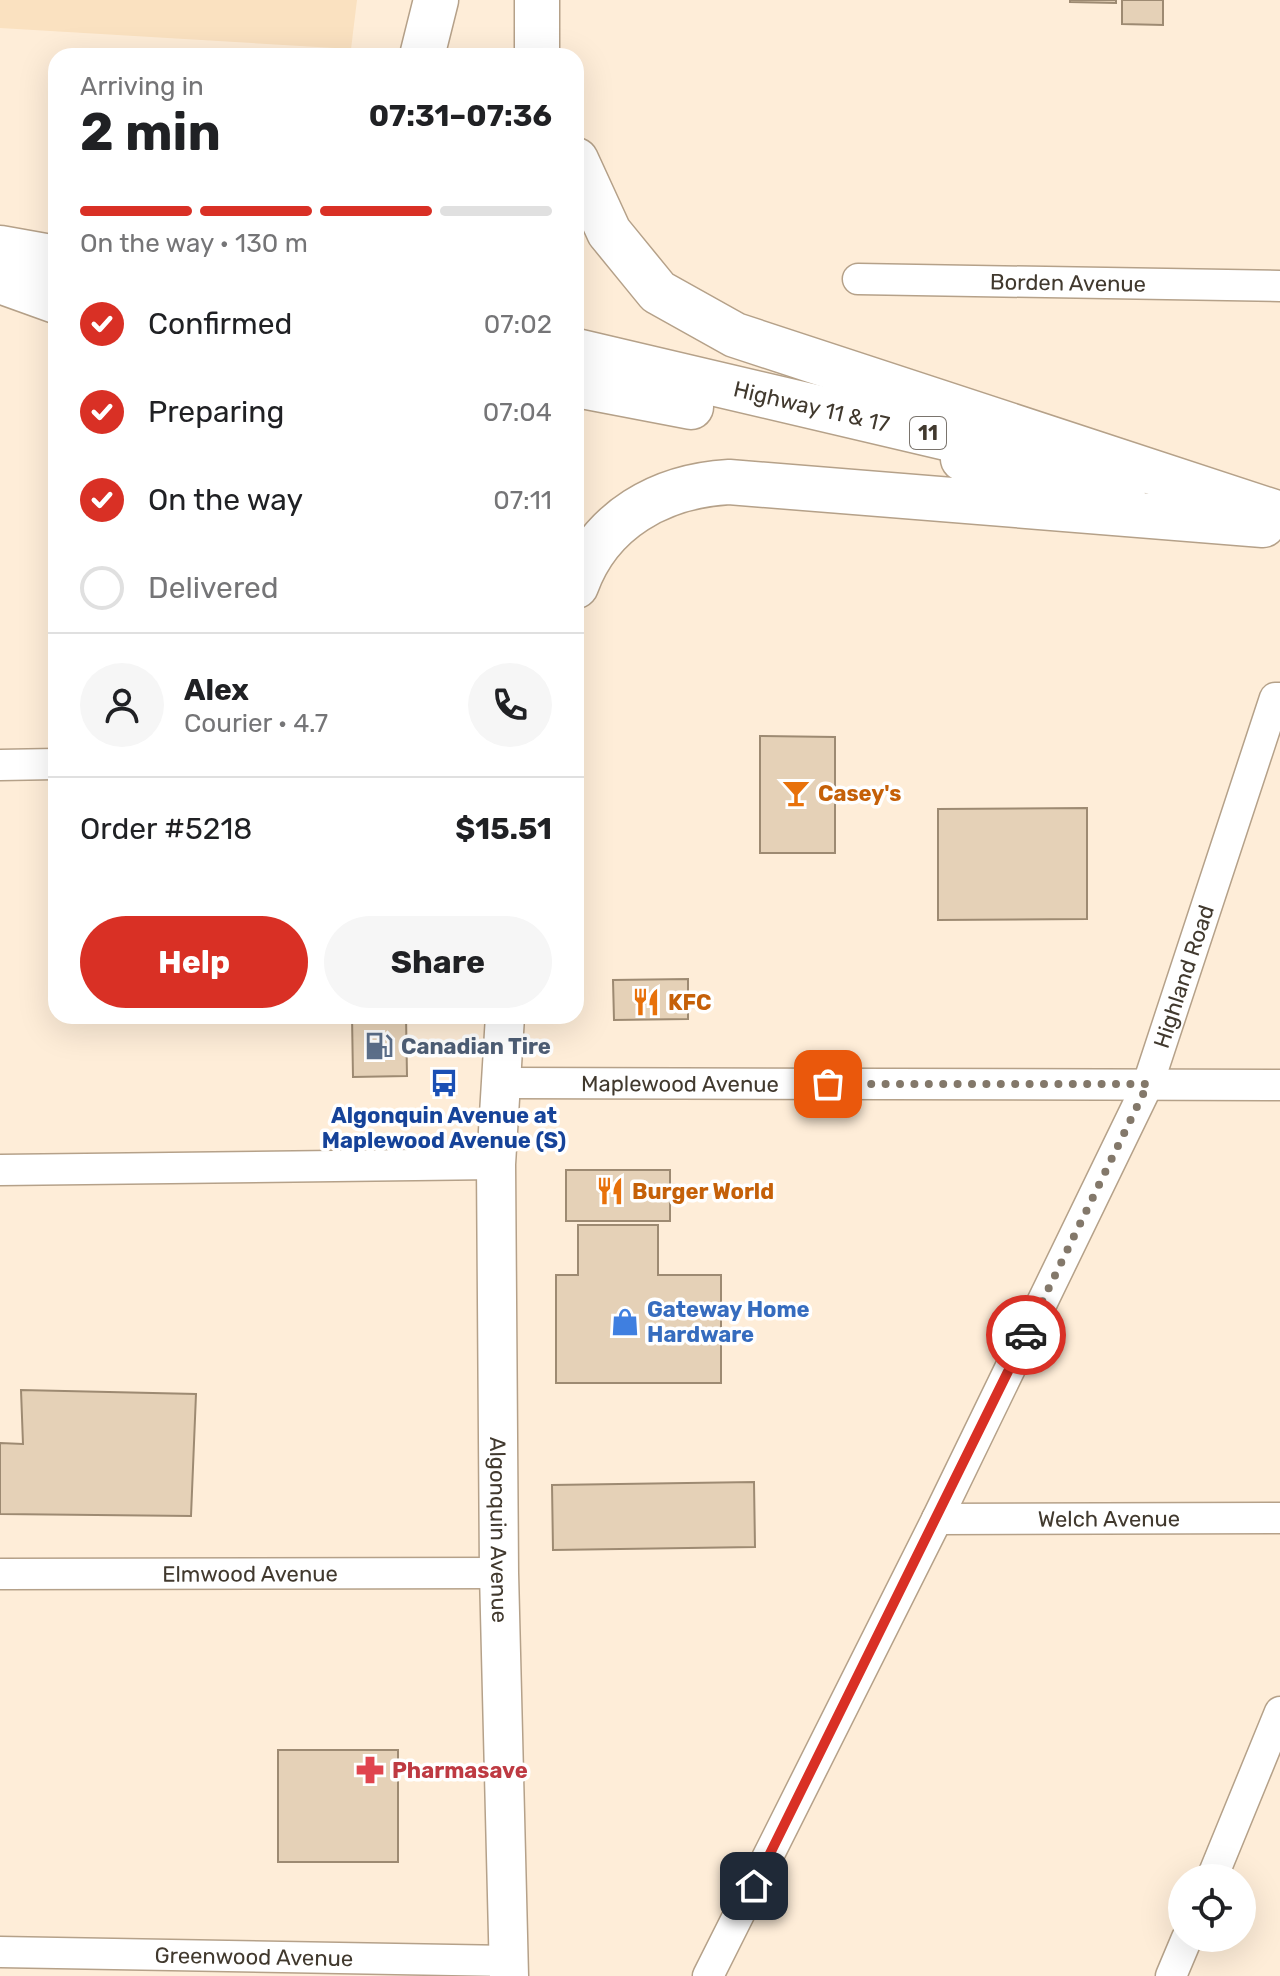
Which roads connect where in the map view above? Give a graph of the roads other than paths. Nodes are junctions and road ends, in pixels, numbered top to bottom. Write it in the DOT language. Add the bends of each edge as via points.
graph roads {
  1 [pos="436,0"];
  2 [pos="454,0"];
  3 [pos="424,48"];
  4 [pos="454,48"];
  5 [pos="584,177"];
  6 [pos="0,242"];
  7 [pos="48,242"];
  8 [pos="0,248"];
  9 [pos="48,257"];
  10 [pos="0,259"];
  11 [pos="48,269"];
  12 [pos="858,279"];
  13 [pos="0,281"];
  14 [pos="1280,286"];
  15 [pos="48,298"];
  16 [pos="584,353"];
  17 [pos="584,387"];
  18 [pos="1280,520"];
  19 [pos="584,570"];
  20 [pos="1278,698"];
  21 [pos="48,764"];
  22 [pos="0,765"];
  23 [pos="494,1024"];
  24 [pos="504,1024"];
  25 [pos="498,1083"];
  26 [pos="1148,1084"];
  27 [pos="1280,1085"];
  28 [pos="496,1164"];
  29 [pos="0,1170"];
  30 [pos="1280,1518"];
  31 [pos="937,1519"];
  32 [pos="499,1573"];
  33 [pos="0,1574"];
  34 [pos="1280,1712"];
  35 [pos="1218,1864"];
  36 [pos="0,1952"];
  37 [pos="1181,1952"];
  38 [pos="509,1968"];
  39 [pos="708,1976"];
  40 [pos="1171,1976"];
  1 -- 3 [label="highway"];
  2 -- 4 [label="highway"];
  5 -- 18 [label="highway" via="609,232 658,292 721,328"];
  6 -- 7 [label="highway"];
  8 -- 9 [label="highway"];
  10 -- 11 [label="highway"];
  12 -- 14 [label="street, Borden Avenue"];
  13 -- 15 [label="highway"];
  16 -- 18 [label="highway, Highway 11 & 17 / 11"];
  17 -- 18 [label="highway, Highway 11 & 17 / 11"];
  18 -- 19 [label="highway" via="697,484 663,494 618,522"];
  20 -- 26 [label="street, Highland Road"];
  21 -- 22 [label="street"];
  23 -- 25 [label="main road, Algonquin Avenue"];
  24 -- 25 [label="main road, Algonquin Avenue"];
  25 -- 26 [label="street, Maplewood Avenue"];
  25 -- 28 [label="main road, Algonquin Avenue"];
  26 -- 27 [label="street, Maplewood Avenue"];
  26 -- 31 [label="street, Highland Road"];
  28 -- 29 [label="street"];
  28 -- 32 [label="main road, Algonquin Avenue"];
  30 -- 31 [label="street, Welch Avenue"];
  31 -- 39 [label="street, Highland Road"];
  32 -- 33 [label="street, Elmwood Avenue"];
  32 -- 38 [label="main road, Algonquin Avenue"];
  34 -- 35 [label="street"];
  36 -- 38 [label="street, Greenwood Avenue"];
  37 -- 40 [label="street"];
}
